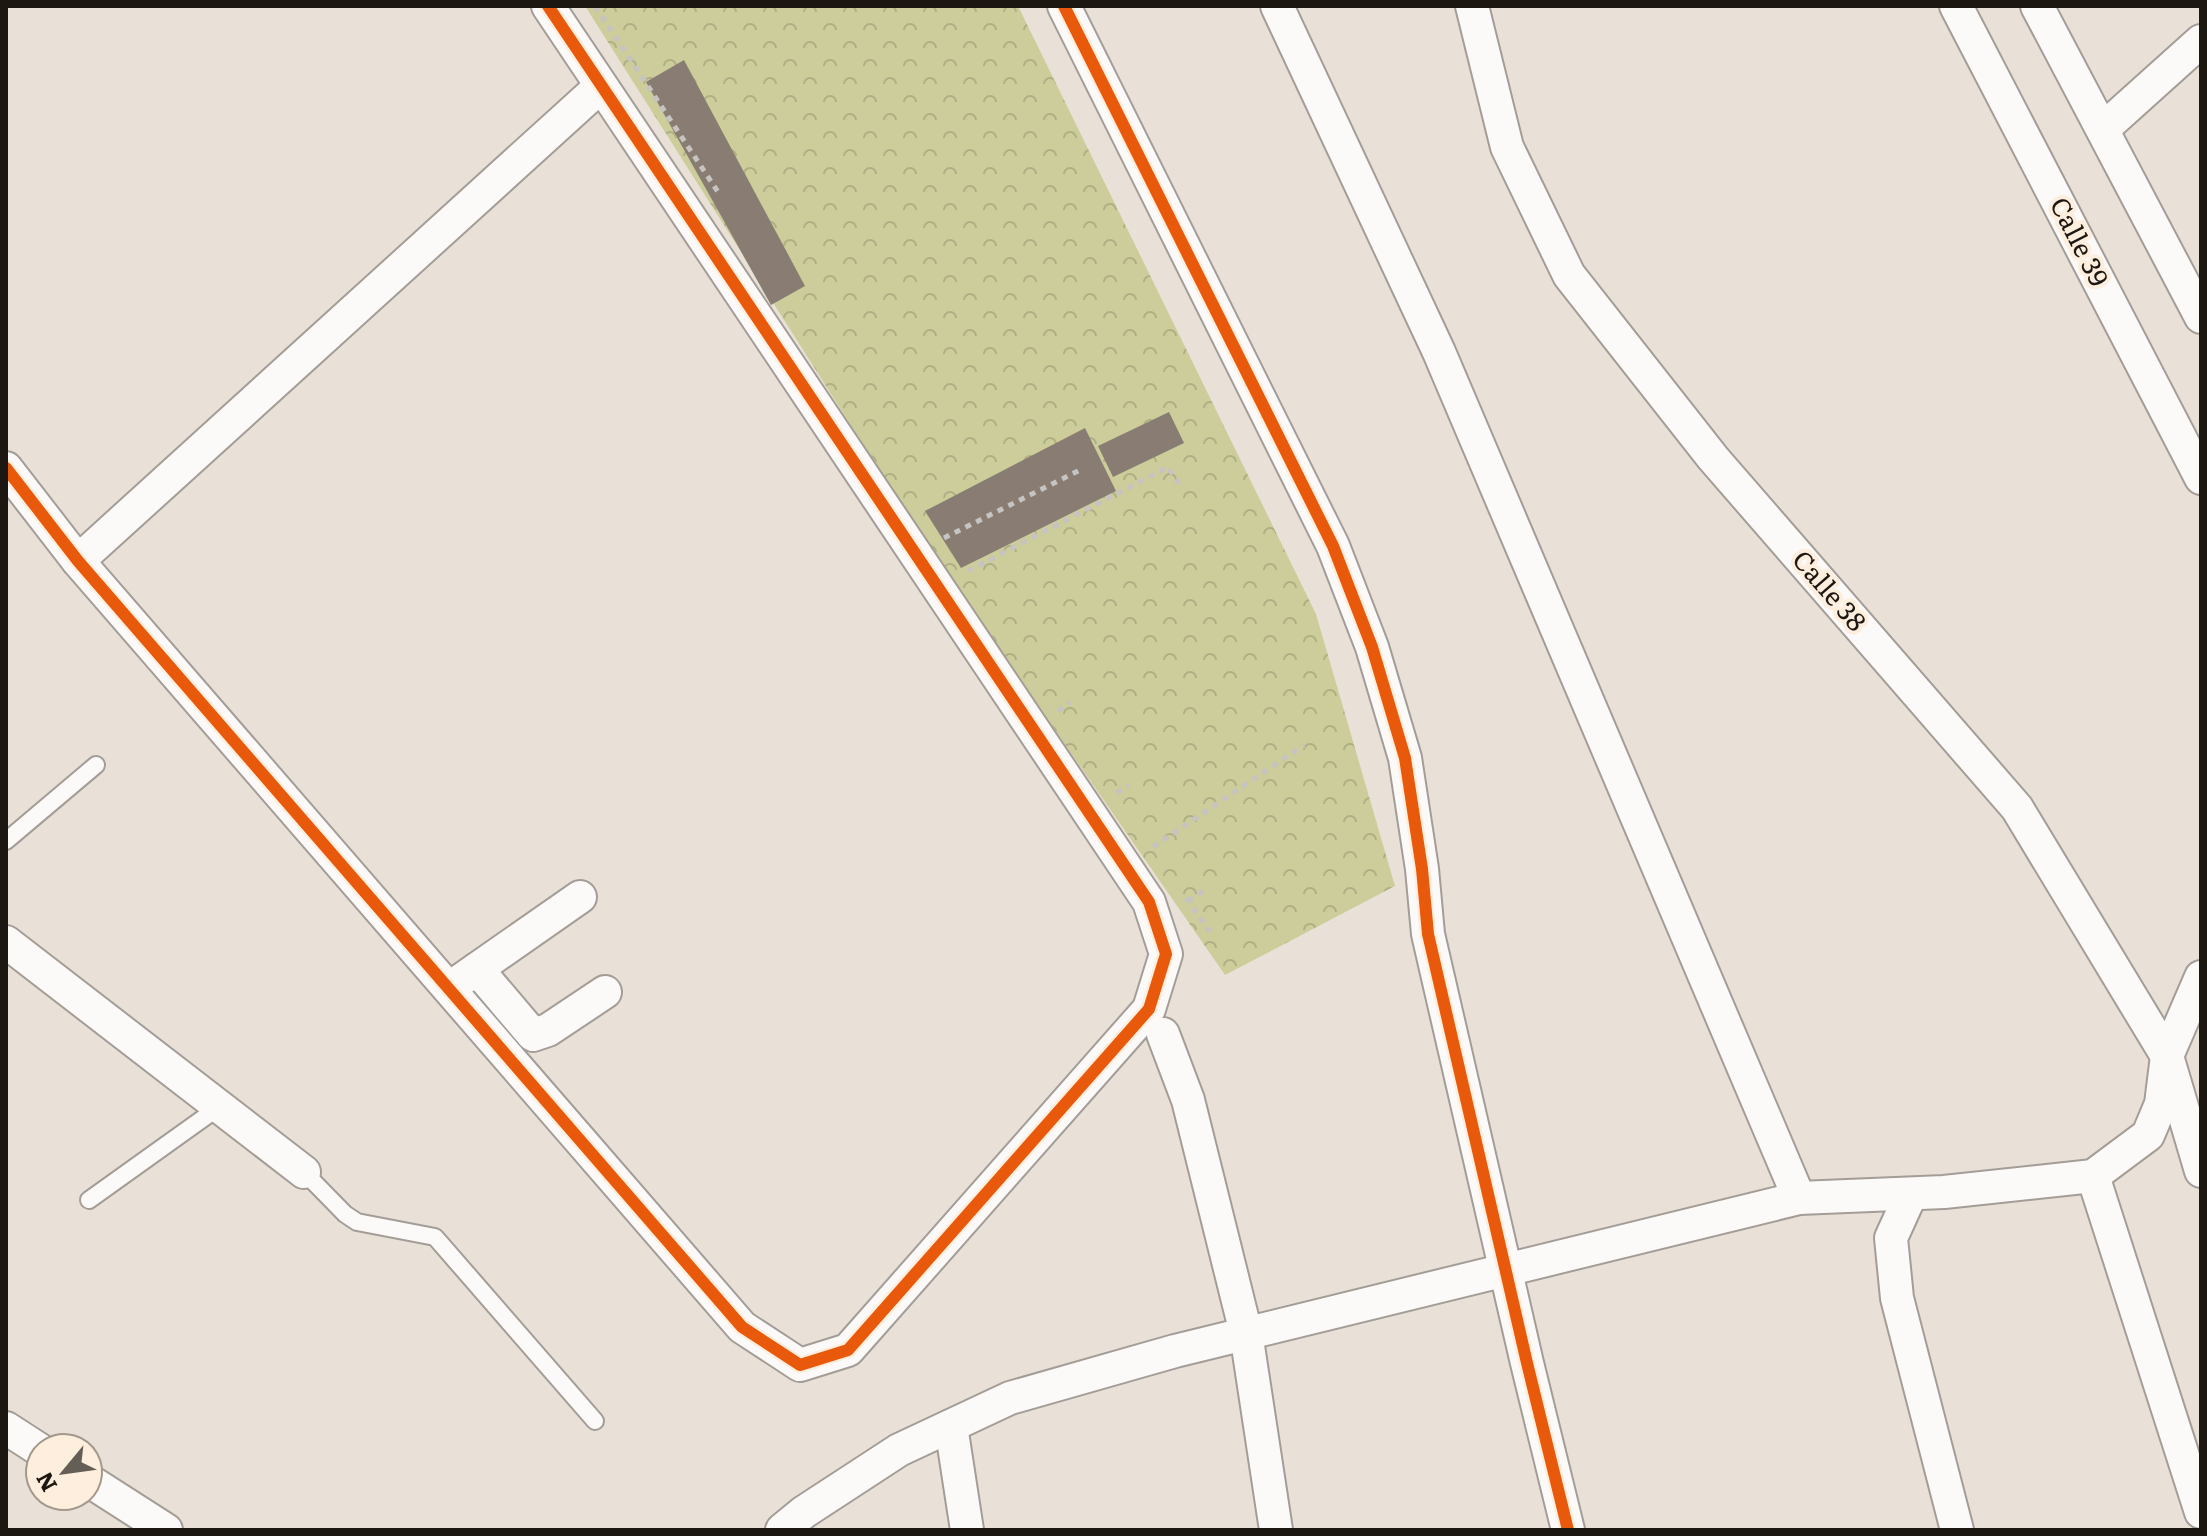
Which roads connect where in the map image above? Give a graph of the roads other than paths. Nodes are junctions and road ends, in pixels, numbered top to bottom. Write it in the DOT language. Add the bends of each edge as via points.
graph roads {
  1 [pos="548,6"];
  2 [pos="1064,6"];
  3 [pos="1277,6"];
  4 [pos="1472,6"];
  5 [pos="1956,6"];
  6 [pos="2037,6"];
  7 [pos="2201,41"];
  8 [pos="601,86"];
  9 [pos="2103,129"];
  10 [pos="2201,317"];
  11 [pos="6,468"];
  12 [pos="2201,478"];
  13 [pos="78,561"];
  14 [pos="96,765"];
  15 [pos="6,841"];
  16 [pos="580,897"];
  17 [pos="6,942"];
  18 [pos="477,969"];
  19 [pos="2201,977"];
  20 [pos="449,989"];
  21 [pos="605,992"];
  22 [pos="1163,1034"];
  23 [pos="2167,1056"];
  24 [pos="219,1107"];
  25 [pos="2201,1171"];
  26 [pos="304,1172"];
  27 [pos="2093,1176"];
  28 [pos="1911,1194"];
  29 [pos="1799,1198"];
  30 [pos="89,1200"];
  31 [pos="1507,1269"];
  32 [pos="1246,1333"];
  33 [pos="595,1421"];
  34 [pos="951,1426"];
  35 [pos="6,1428"];
  36 [pos="24,1440"];
  37 [pos="104,1490"];
  38 [pos="2201,1512"];
  39 [pos="166,1530"];
  40 [pos="782,1530"];
  41 [pos="967,1530"];
  42 [pos="1276,1530"];
  43 [pos="1568,1530"];
  44 [pos="1957,1530"];
  1 -- 8 [label="street"];
  2 -- 31 [label="street" via="1333,546 1372,647 1405,758 1428,934"];
  3 -- 29 [label="street" via="1439,352"];
  4 -- 23 [label="street, Calle 38" via="1507,147 1569,275 1713,458 2017,808"];
  5 -- 12 [label="street, Calle 39"];
  6 -- 9 [label="street"];
  7 -- 9 [label="street"];
  8 -- 13 [label="street"];
  8 -- 20 [label="street" via="1149,902 1166,954 1149,1009 848,1350 800,1365 742,1327"];
  9 -- 10 [label="street"];
  11 -- 13 [label="street"];
  13 -- 20 [label="street"];
  14 -- 15 [label="lane"];
  16 -- 18 [label="street"];
  17 -- 24 [label="street"];
  18 -- 20 [label="street"];
  18 -- 21 [label="street" via="533,1035"];
  19 -- 23 [label="street"];
  22 -- 32 [label="street" via="1188,1100"];
  23 -- 25 [label="street, Calle 38"];
  23 -- 27 [label="street" via="2161,1104 2148,1135"];
  24 -- 26 [label="street"];
  24 -- 30 [label="lane"];
  26 -- 33 [label="lane" via="357,1222 435,1237"];
  27 -- 28 [label="street"];
  27 -- 38 [label="street"];
  28 -- 29 [label="street"];
  28 -- 44 [label="street" via="1891,1238 1897,1298"];
  29 -- 31 [label="street"];
  31 -- 32 [label="street"];
  31 -- 43 [label="street"];
  32 -- 34 [label="street" via="1010,1398"];
  32 -- 42 [label="street"];
  34 -- 40 [label="street" via="899,1450"];
  34 -- 41 [label="street"];
  35 -- 36 [label="street"];
  37 -- 39 [label="street"];
}
